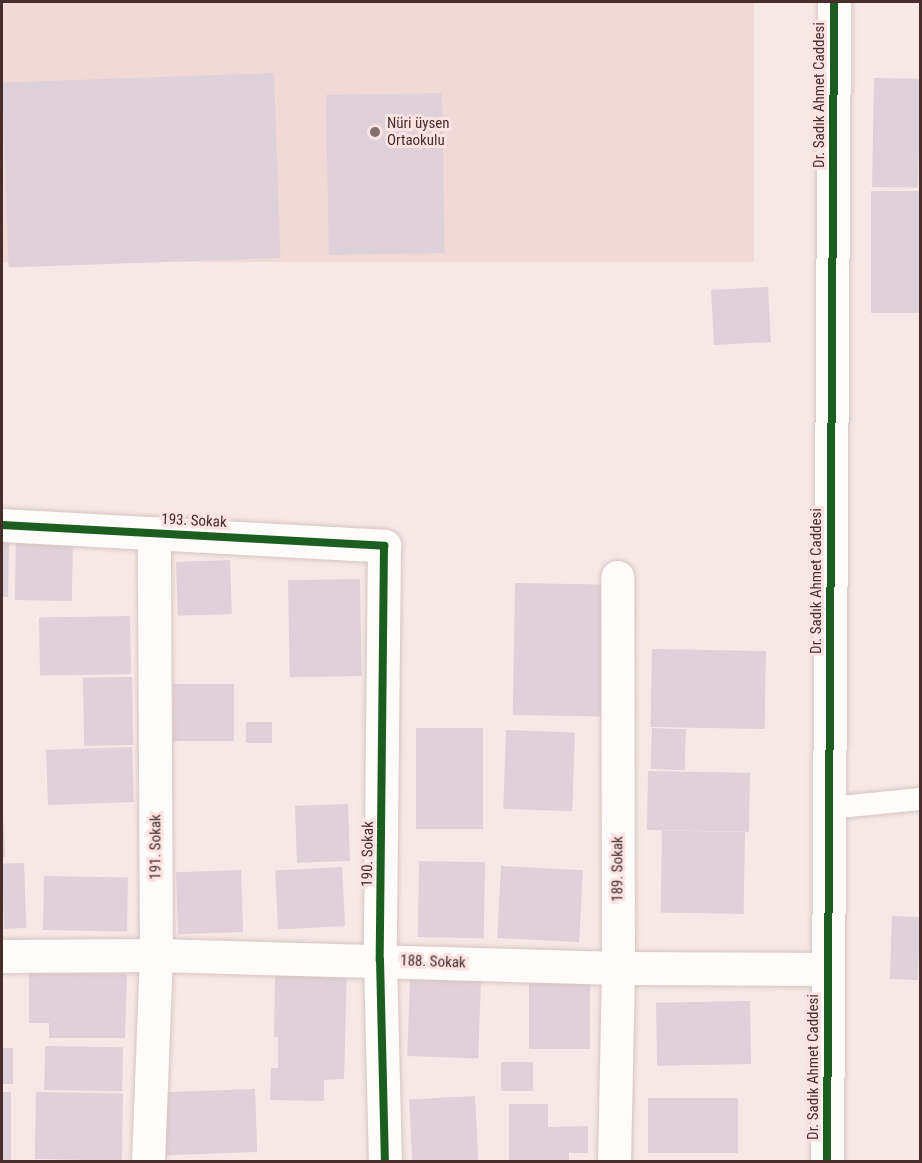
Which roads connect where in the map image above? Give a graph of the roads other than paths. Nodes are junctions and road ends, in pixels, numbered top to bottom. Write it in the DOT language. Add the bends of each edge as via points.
graph roads {
  1 [pos="834,2"];
  2 [pos="2,525"];
  3 [pos="154,533"];
  4 [pos="384,546"];
  5 [pos="617,577"];
  6 [pos="921,799"];
  7 [pos="829,808"];
  8 [pos="156,955"];
  9 [pos="2,956"];
  10 [pos="380,960"];
  11 [pos="618,968"];
  12 [pos="828,969"];
  13 [pos="148,1161"];
  14 [pos="385,1161"];
  15 [pos="614,1161"];
  16 [pos="828,1161"];
  1 -- 7 [label="street, Dr. Sadık Ahmet Caddesi"];
  2 -- 3 [label="street, 193. Sokak"];
  3 -- 4 [label="street, 193. Sokak"];
  3 -- 8 [label="street, 191. Sokak"];
  4 -- 10 [label="street, 190. Sokak"];
  5 -- 11 [label="street, 189. Sokak"];
  6 -- 7 [label="lane"];
  7 -- 12 [label="street, Dr. Sadık Ahmet Caddesi"];
  8 -- 9 [label="street, 188. Sokak"];
  8 -- 10 [label="street, 188. Sokak"];
  8 -- 13 [label="street, 191. Sokak"];
  10 -- 11 [label="street, 188. Sokak"];
  10 -- 14 [label="street, 190. Sokak"];
  11 -- 12 [label="street, 188. Sokak"];
  11 -- 15 [label="street, 189. Sokak"];
  12 -- 16 [label="street, Dr. Sadık Ahmet Caddesi"];
}
